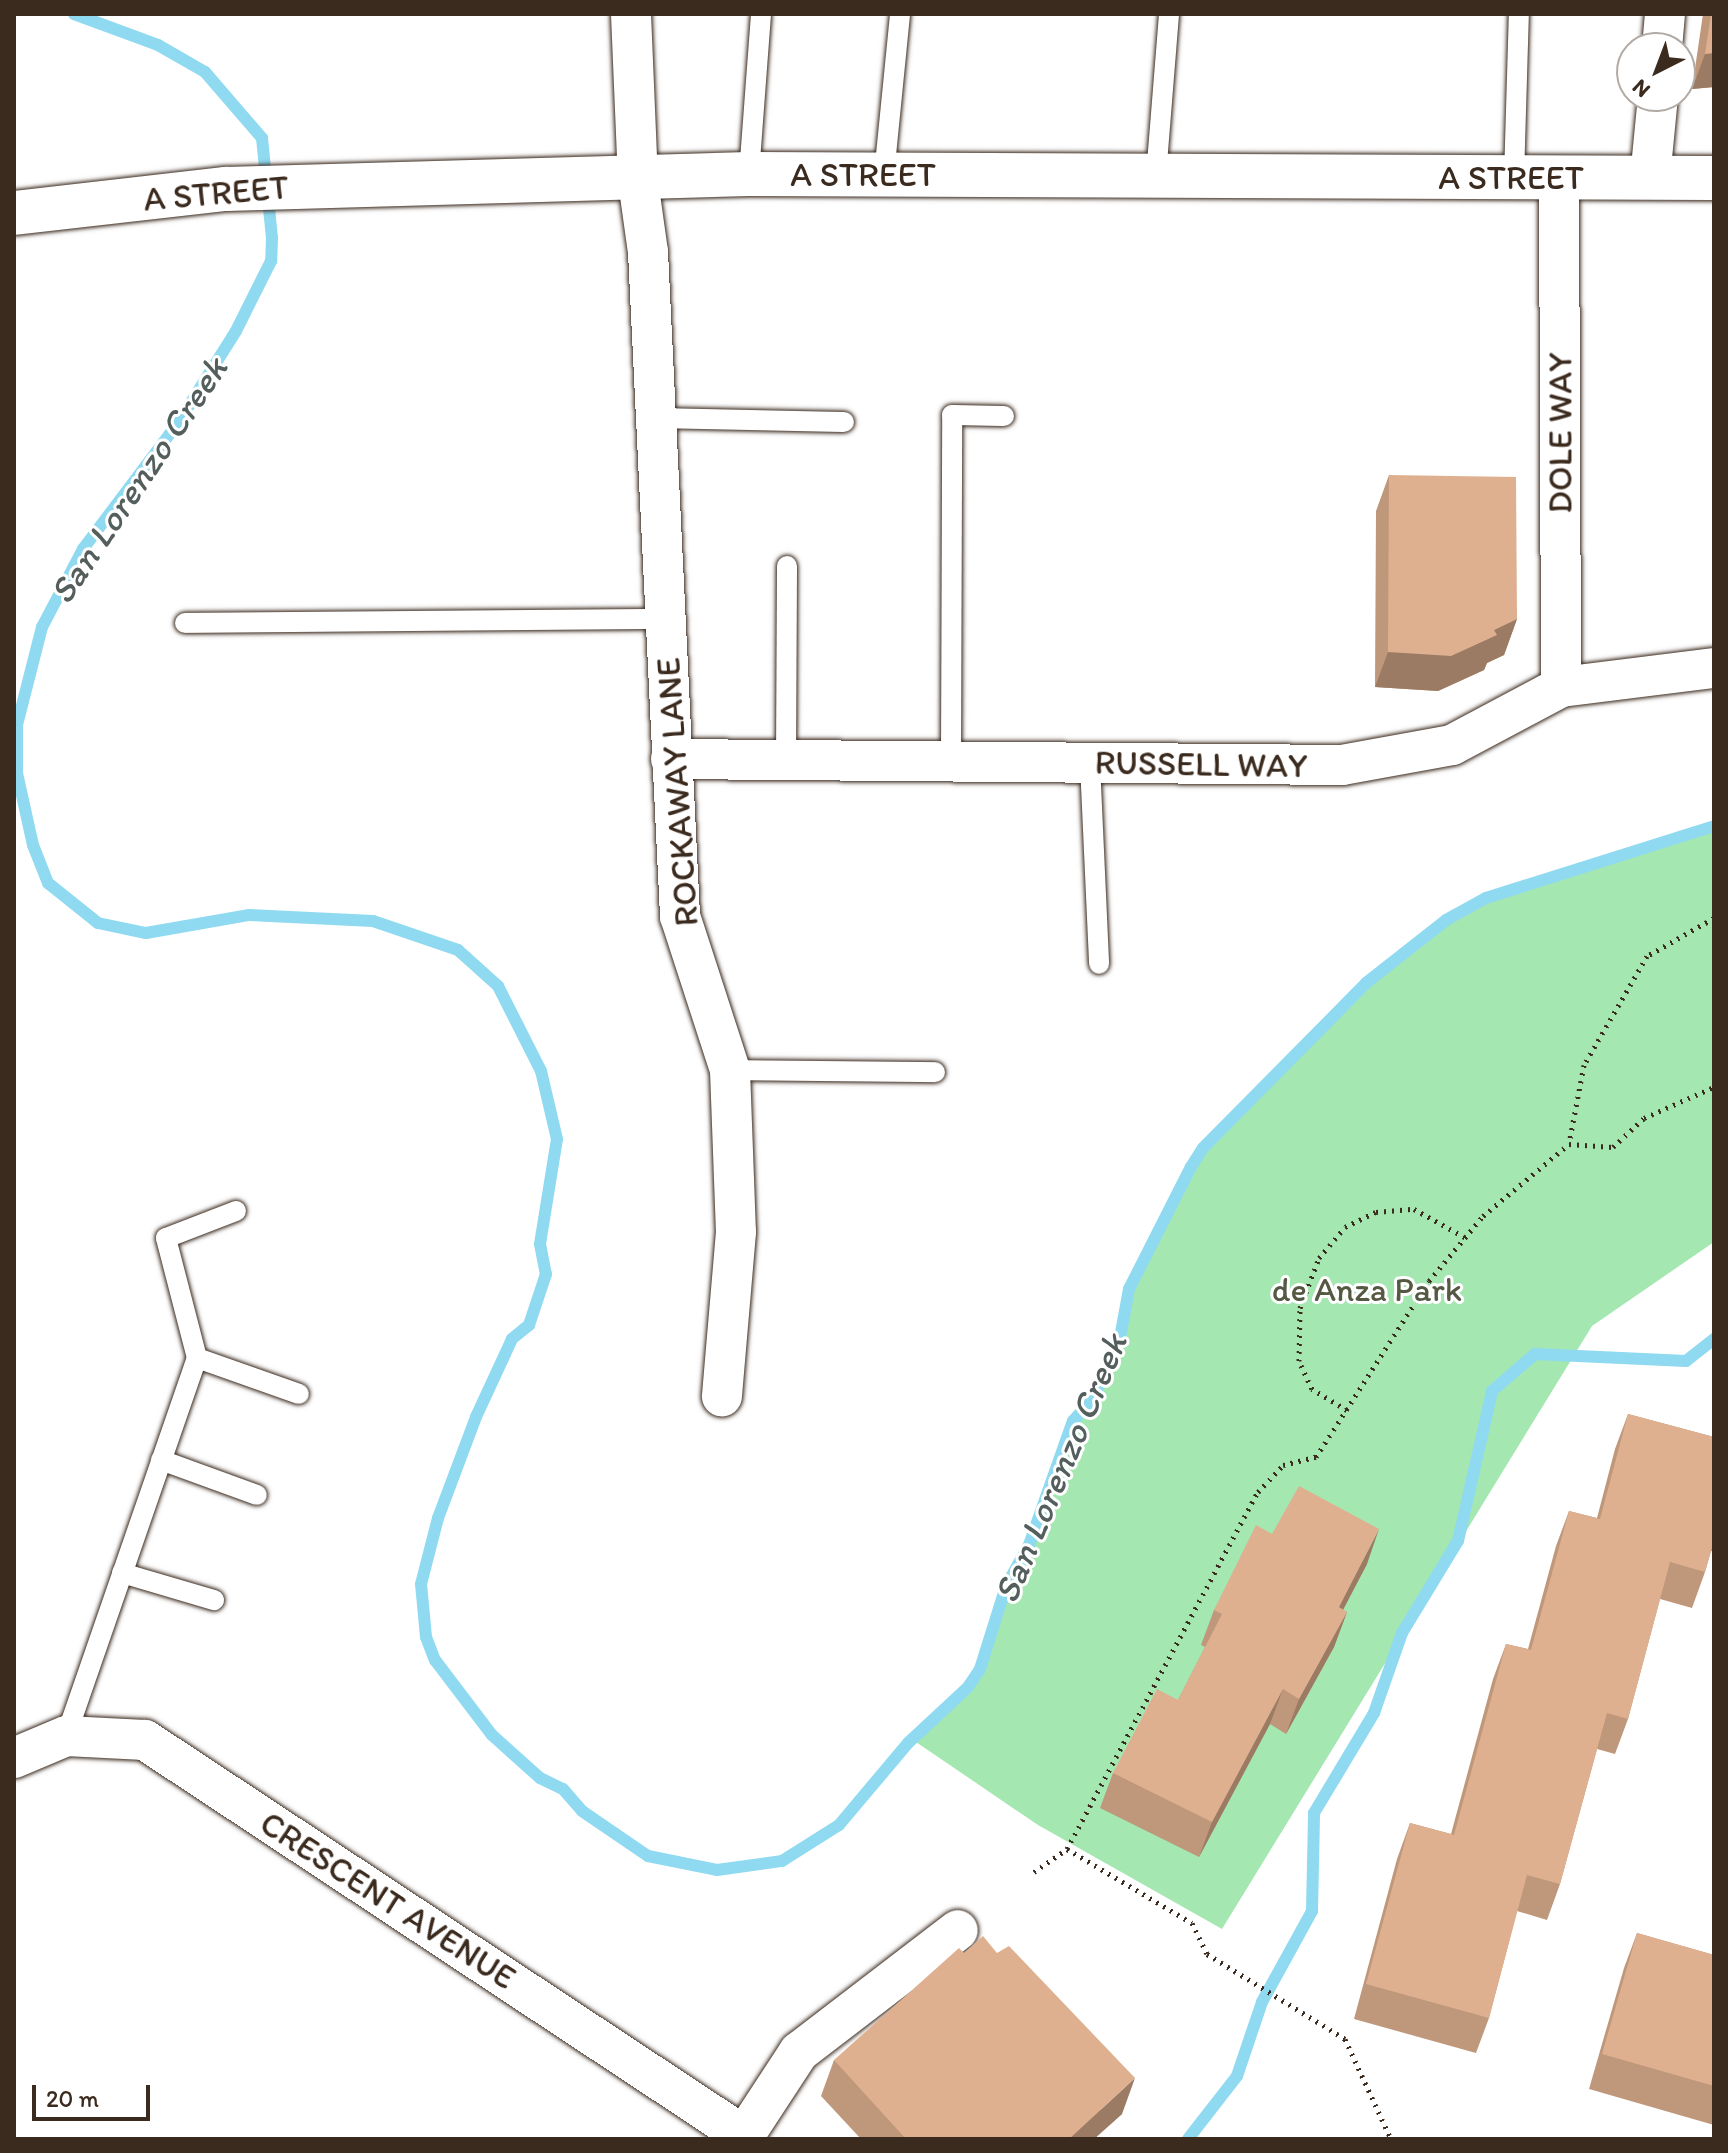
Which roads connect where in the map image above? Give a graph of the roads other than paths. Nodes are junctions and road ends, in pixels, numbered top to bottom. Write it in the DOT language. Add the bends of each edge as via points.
graph roads {
  1 [pos="631,14"];
  2 [pos="761,14"];
  3 [pos="900,14"];
  4 [pos="1169,14"];
  5 [pos="1519,14"];
  6 [pos="1656,112"];
  7 [pos="749,174"];
  8 [pos="884,175"];
  9 [pos="1156,176"];
  10 [pos="1514,178"];
  11 [pos="1650,178"];
  12 [pos="1714,178"];
  13 [pos="1559,179"];
  14 [pos="638,181"];
  15 [pos="14,213"];
  16 [pos="1004,416"];
  17 [pos="655,418"];
  18 [pos="844,422"];
  19 [pos="787,566"];
  20 [pos="665,619"];
  21 [pos="185,623"];
  22 [pos="1714,668"];
  23 [pos="1561,687"];
  24 [pos="671,759"];
  25 [pos="786,760"];
  26 [pos="951,761"];
  27 [pos="1090,763"];
  28 [pos="1099,964"];
  29 [pos="730,1070"];
  30 [pos="935,1072"];
  31 [pos="236,1211"];
  32 [pos="197,1358"];
  33 [pos="299,1394"];
  34 [pos="722,1396"];
  35 [pos="161,1460"];
  36 [pos="257,1495"];
  37 [pos="122,1573"];
  38 [pos="214,1600"];
  39 [pos="66,1736"];
  40 [pos="14,1758"];
  41 [pos="958,1930"];
  42 [pos="743,2137"];
  1 -- 14 [label="street, ROCKAWAY LANE"];
  2 -- 7 [label="lane"];
  3 -- 8 [label="lane"];
  4 -- 9 [label="lane"];
  5 -- 10 [label="lane"];
  6 -- 11 [label="street"];
  7 -- 8 [label="main road, A STREET"];
  7 -- 14 [label="main road, A STREET"];
  8 -- 9 [label="main road, A STREET"];
  9 -- 10 [label="main road, A STREET"];
  10 -- 13 [label="main road, A STREET"];
  11 -- 12 [label="main road, A STREET"];
  11 -- 13 [label="main road, A STREET"];
  13 -- 23 [label="street, DOLE WAY"];
  14 -- 15 [label="main road, A STREET" via="226,189"];
  14 -- 17 [label="street, ROCKAWAY LANE" via="648,252"];
  16 -- 26 [label="lane" via="952,415"];
  17 -- 18 [label="lane"];
  17 -- 20 [label="street, ROCKAWAY LANE"];
  19 -- 25 [label="lane"];
  20 -- 21 [label="lane"];
  20 -- 24 [label="street, ROCKAWAY LANE"];
  22 -- 23 [label="street, RUSSELL WAY"];
  23 -- 27 [label="street, RUSSELL WAY" via="1452,745 1342,765"];
  24 -- 25 [label="street, RUSSELL WAY"];
  24 -- 29 [label="street, ROCKAWAY LANE" via="680,916"];
  25 -- 26 [label="street, RUSSELL WAY"];
  26 -- 27 [label="street, RUSSELL WAY"];
  27 -- 28 [label="lane"];
  29 -- 30 [label="lane"];
  29 -- 34 [label="street, ROCKAWAY LANE" via="736,1232"];
  31 -- 32 [label="lane" via="166,1238"];
  32 -- 33 [label="lane"];
  32 -- 35 [label="lane"];
  35 -- 36 [label="lane"];
  35 -- 37 [label="lane"];
  37 -- 38 [label="lane"];
  37 -- 39 [label="lane"];
  39 -- 40 [label="street, CRESCENT AVENUE"];
  39 -- 42 [label="street, CRESCENT AVENUE" via="145,1740"];
  41 -- 42 [label="street" via="799,2052"];
}
